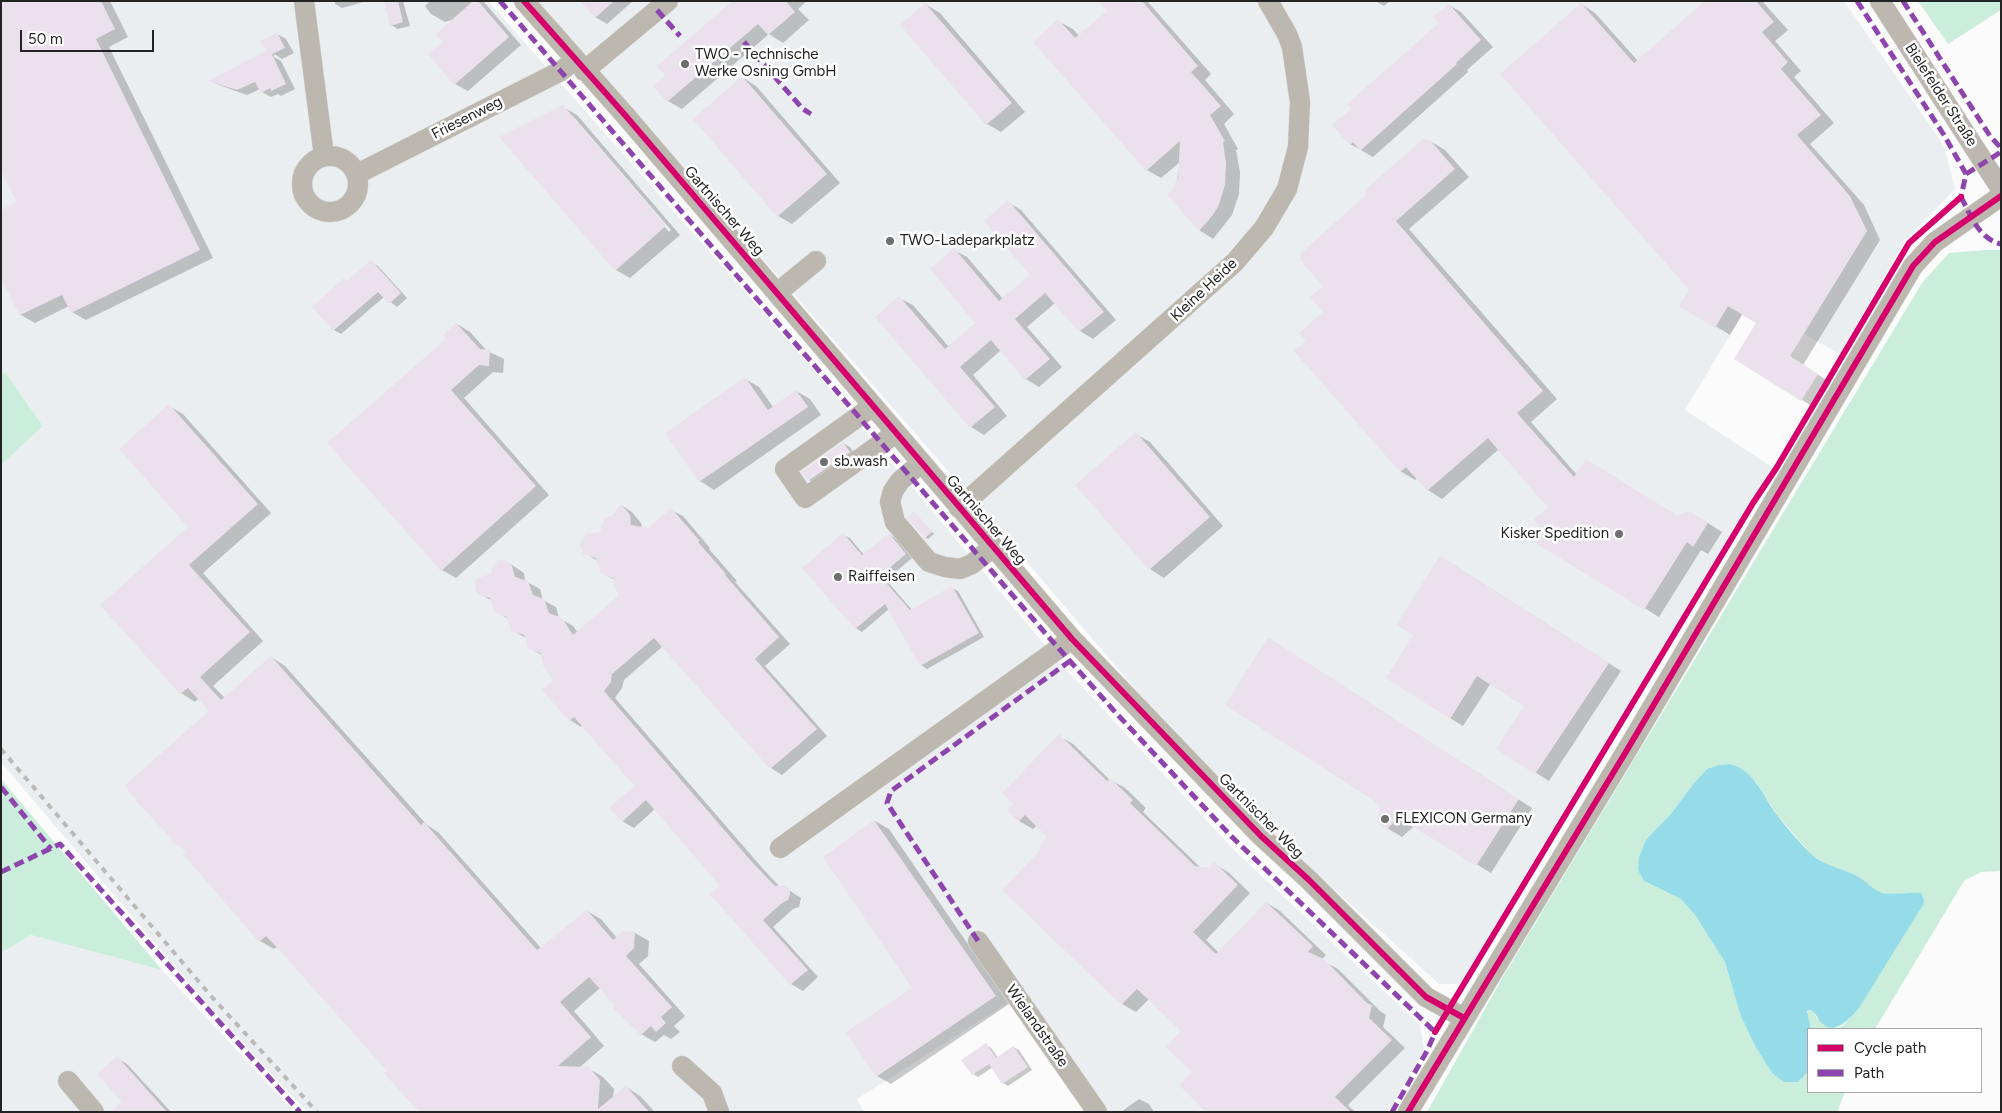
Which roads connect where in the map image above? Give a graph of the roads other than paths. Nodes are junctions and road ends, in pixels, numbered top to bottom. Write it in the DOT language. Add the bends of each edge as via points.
graph roads {
  1 [pos="304,1"];
  2 [pos="524,1"];
  3 [pos="668,1"];
  4 [pos="1268,1"];
  5 [pos="1880,1"];
  6 [pos="580,65"];
  7 [pos="324,156"];
  8 [pos="357,174"];
  9 [pos="2001,189"];
  10 [pos="2001,196"];
  11 [pos="816,260"];
  12 [pos="777,293"];
  13 [pos="873,406"];
  14 [pos="896,433"];
  15 [pos="922,463"];
  16 [pos="959,508"];
  17 [pos="993,547"];
  18 [pos="1072,639"];
  19 [pos="780,848"];
  20 [pos="978,941"];
  21 [pos="1464,1018"];
  22 [pos="682,1066"];
  23 [pos="68,1081"];
  24 [pos="94,1112"];
  25 [pos="719,1112"];
  26 [pos="1097,1112"];
  27 [pos="1408,1112"];
  1 -- 7 [label="street"];
  2 -- 6 [label="street, Gartnischer Weg"];
  3 -- 6 [label="street, Friesenweg"];
  4 -- 16 [label="street, Kleine Heide" via="1292,47 1300,102 1298,147 1286,189 1264,228 1235,262"];
  5 -- 9 [label="street, Bielefelder Straße"];
  6 -- 8 [label="street, Friesenweg" via="561,71"];
  6 -- 12 [label="street, Gartnischer Weg"];
  7 -- 8 [label="street" via="340,157 353,166"];
  7 -- 8 [label="street" via="309,164 302,180 305,197 318,210 337,211 352,202 359,183"];
  10 -- 21 [label="street" via="1935,242 1913,266 1627,750"];
  11 -- 12 [label="street"];
  12 -- 13 [label="street, Gartnischer Weg"];
  13 -- 14 [label="street, Gartnischer Weg"];
  13 -- 14 [label="street" via="785,469 806,498"];
  14 -- 15 [label="street, Gartnischer Weg"];
  15 -- 16 [label="street, Gartnischer Weg"];
  15 -- 17 [label="street" via="893,490 890,502 894,522 929,562 945,567 960,569"];
  16 -- 17 [label="street, Gartnischer Weg"];
  17 -- 18 [label="street, Gartnischer Weg"];
  18 -- 19 [label="street"];
  18 -- 21 [label="street, Gartnischer Weg" via="1261,836 1426,997"];
  20 -- 26 [label="street, Wielandstraße"];
  21 -- 27 [label="street"];
  22 -- 25 [label="street" via="712,1093"];
  23 -- 24 [label="street"];
}
